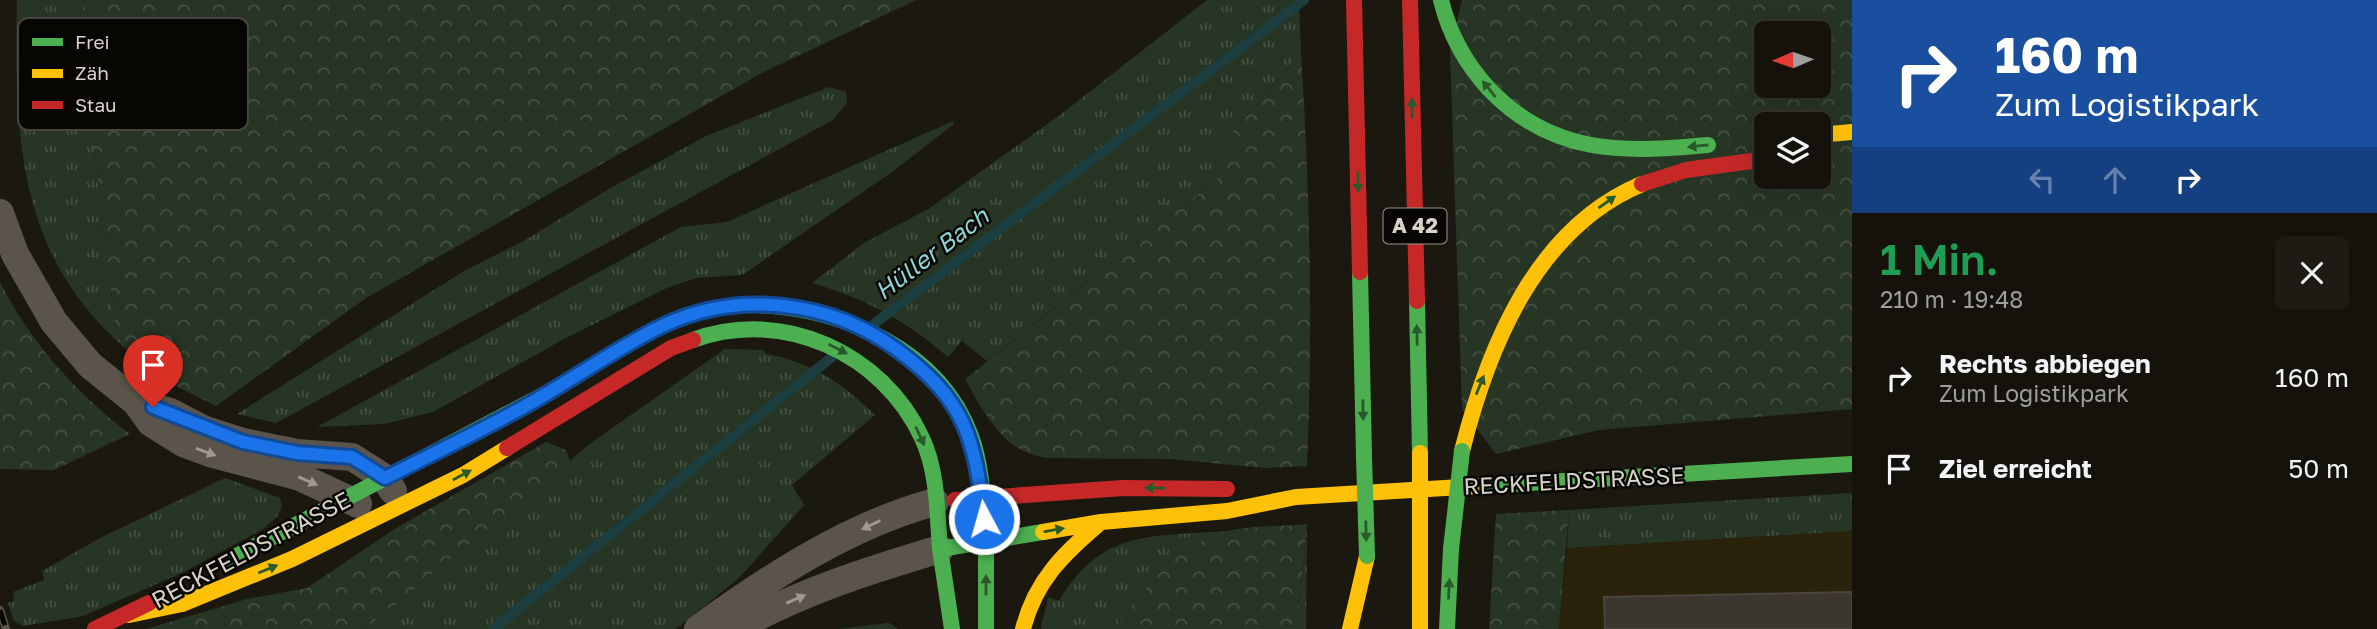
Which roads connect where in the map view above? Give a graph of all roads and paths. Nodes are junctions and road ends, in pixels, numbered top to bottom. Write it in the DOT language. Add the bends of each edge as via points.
graph roads {
  1 [pos="1410,0"];
  2 [pos="1441,0"];
  3 [pos="1354,8"];
  4 [pos="1852,132"];
  5 [pos="1831,134"];
  6 [pos="1719,144"];
  7 [pos="1754,161"];
  8 [pos="0,213"];
  9 [pos="741,306"];
  10 [pos="583,373"];
  11 [pos="136,402"];
  12 [pos="1852,464"];
  13 [pos="385,478"];
  14 [pos="1297,497"];
  15 [pos="982,498"];
  16 [pos="347,499"];
  17 [pos="935,502"];
  18 [pos="390,509"];
  19 [pos="1101,522"];
  20 [pos="986,541"];
  21 [pos="940,549"];
  22 [pos="1367,556"];
  23 [pos="208,570"];
  24 [pos="173,589"];
  25 [pos="129,615"];
  26 [pos="95,629"];
  27 [pos="698,629"];
  28 [pos="735,629"];
  29 [pos="952,629"];
  30 [pos="986,629"];
  31 [pos="1023,629"];
  32 [pos="1350,629"];
  33 [pos="1364,629"];
  34 [pos="1420,629"];
  35 [pos="1447,629"];
  34 -- 1 [label="main road, A 42, one-way, bridge"];
  6 -- 2 [label="main road, one-way" via="1609,149 1564,141 1534,128 1498,101 1466,62"];
  3 -- 22 [label="main road, A 42, one-way, bridge"];
  4 -- 5 [label="main road"];
  35 -- 7 [label="main road, one-way, bridge" via="1451,549 1471,406 1499,337 1537,271 1570,230 1612,198 1658,176"];
  8 -- 11 [label="street" via="15,254 54,322 90,365"];
  9 -- 15 [label="main road" via="813,309 855,325 910,358 952,401 966,426 977,456"];
  10 -- 13 [label="main road, RECKFELDSTRASSE"];
  11 -- 13 [label="street" via="243,442 297,453 352,457"];
  11 -- 16 [label="street, one-way" via="151,423 183,443 300,477"];
  12 -- 14 [label="main road, RECKFELDSTRASSE"];
  13 -- 16 [label="main road, RECKFELDSTRASSE"];
  13 -- 18 [label="street"];
  14 -- 15 [label="main road, RECKFELDSTRASSE, one-way" via="1223,489 1123,488"];
  14 -- 19 [label="main road, RECKFELDSTRASSE" via="1227,511"];
  15 -- 17 [label="main road, RECKFELDSTRASSE"];
  15 -- 20 [label="main road"];
  16 -- 18 [label="street"];
  16 -- 23 [label="main road, RECKFELDSTRASSE"];
  18 -- 17 [label="main road, RECKFELDSTRASSE, one-way" via="463,475 671,348 736,329 788,330 824,341 882,380 923,439"];
  17 -- 21 [label="main road, RECKFELDSTRASSE"];
  17 -- 27 [label="street, RECKFELDSTRASSE, one-way" via="903,511 833,544 756,587"];
  25 -- 18 [label="main road, RECKFELDSTRASSE, one-way" via="195,599 292,559"];
  20 -- 19 [label="main road, RECKFELDSTRASSE, one-way"];
  19 -- 31 [label="main road" via="1043,575"];
  20 -- 21 [label="main road, RECKFELDSTRASSE"];
  30 -- 20 [label="main road, one-way"];
  28 -- 21 [label="street, RECKFELDSTRASSE, one-way" via="870,568"];
  21 -- 29 [label="main road"];
  22 -- 32 [label="main road"];
  22 -- 33 [label="main road, A 42"];
  24 -- 25 [label="main road, RECKFELDSTRASSE"];
  25 -- 26 [label="main road, RECKFELDSTRASSE"];
}
